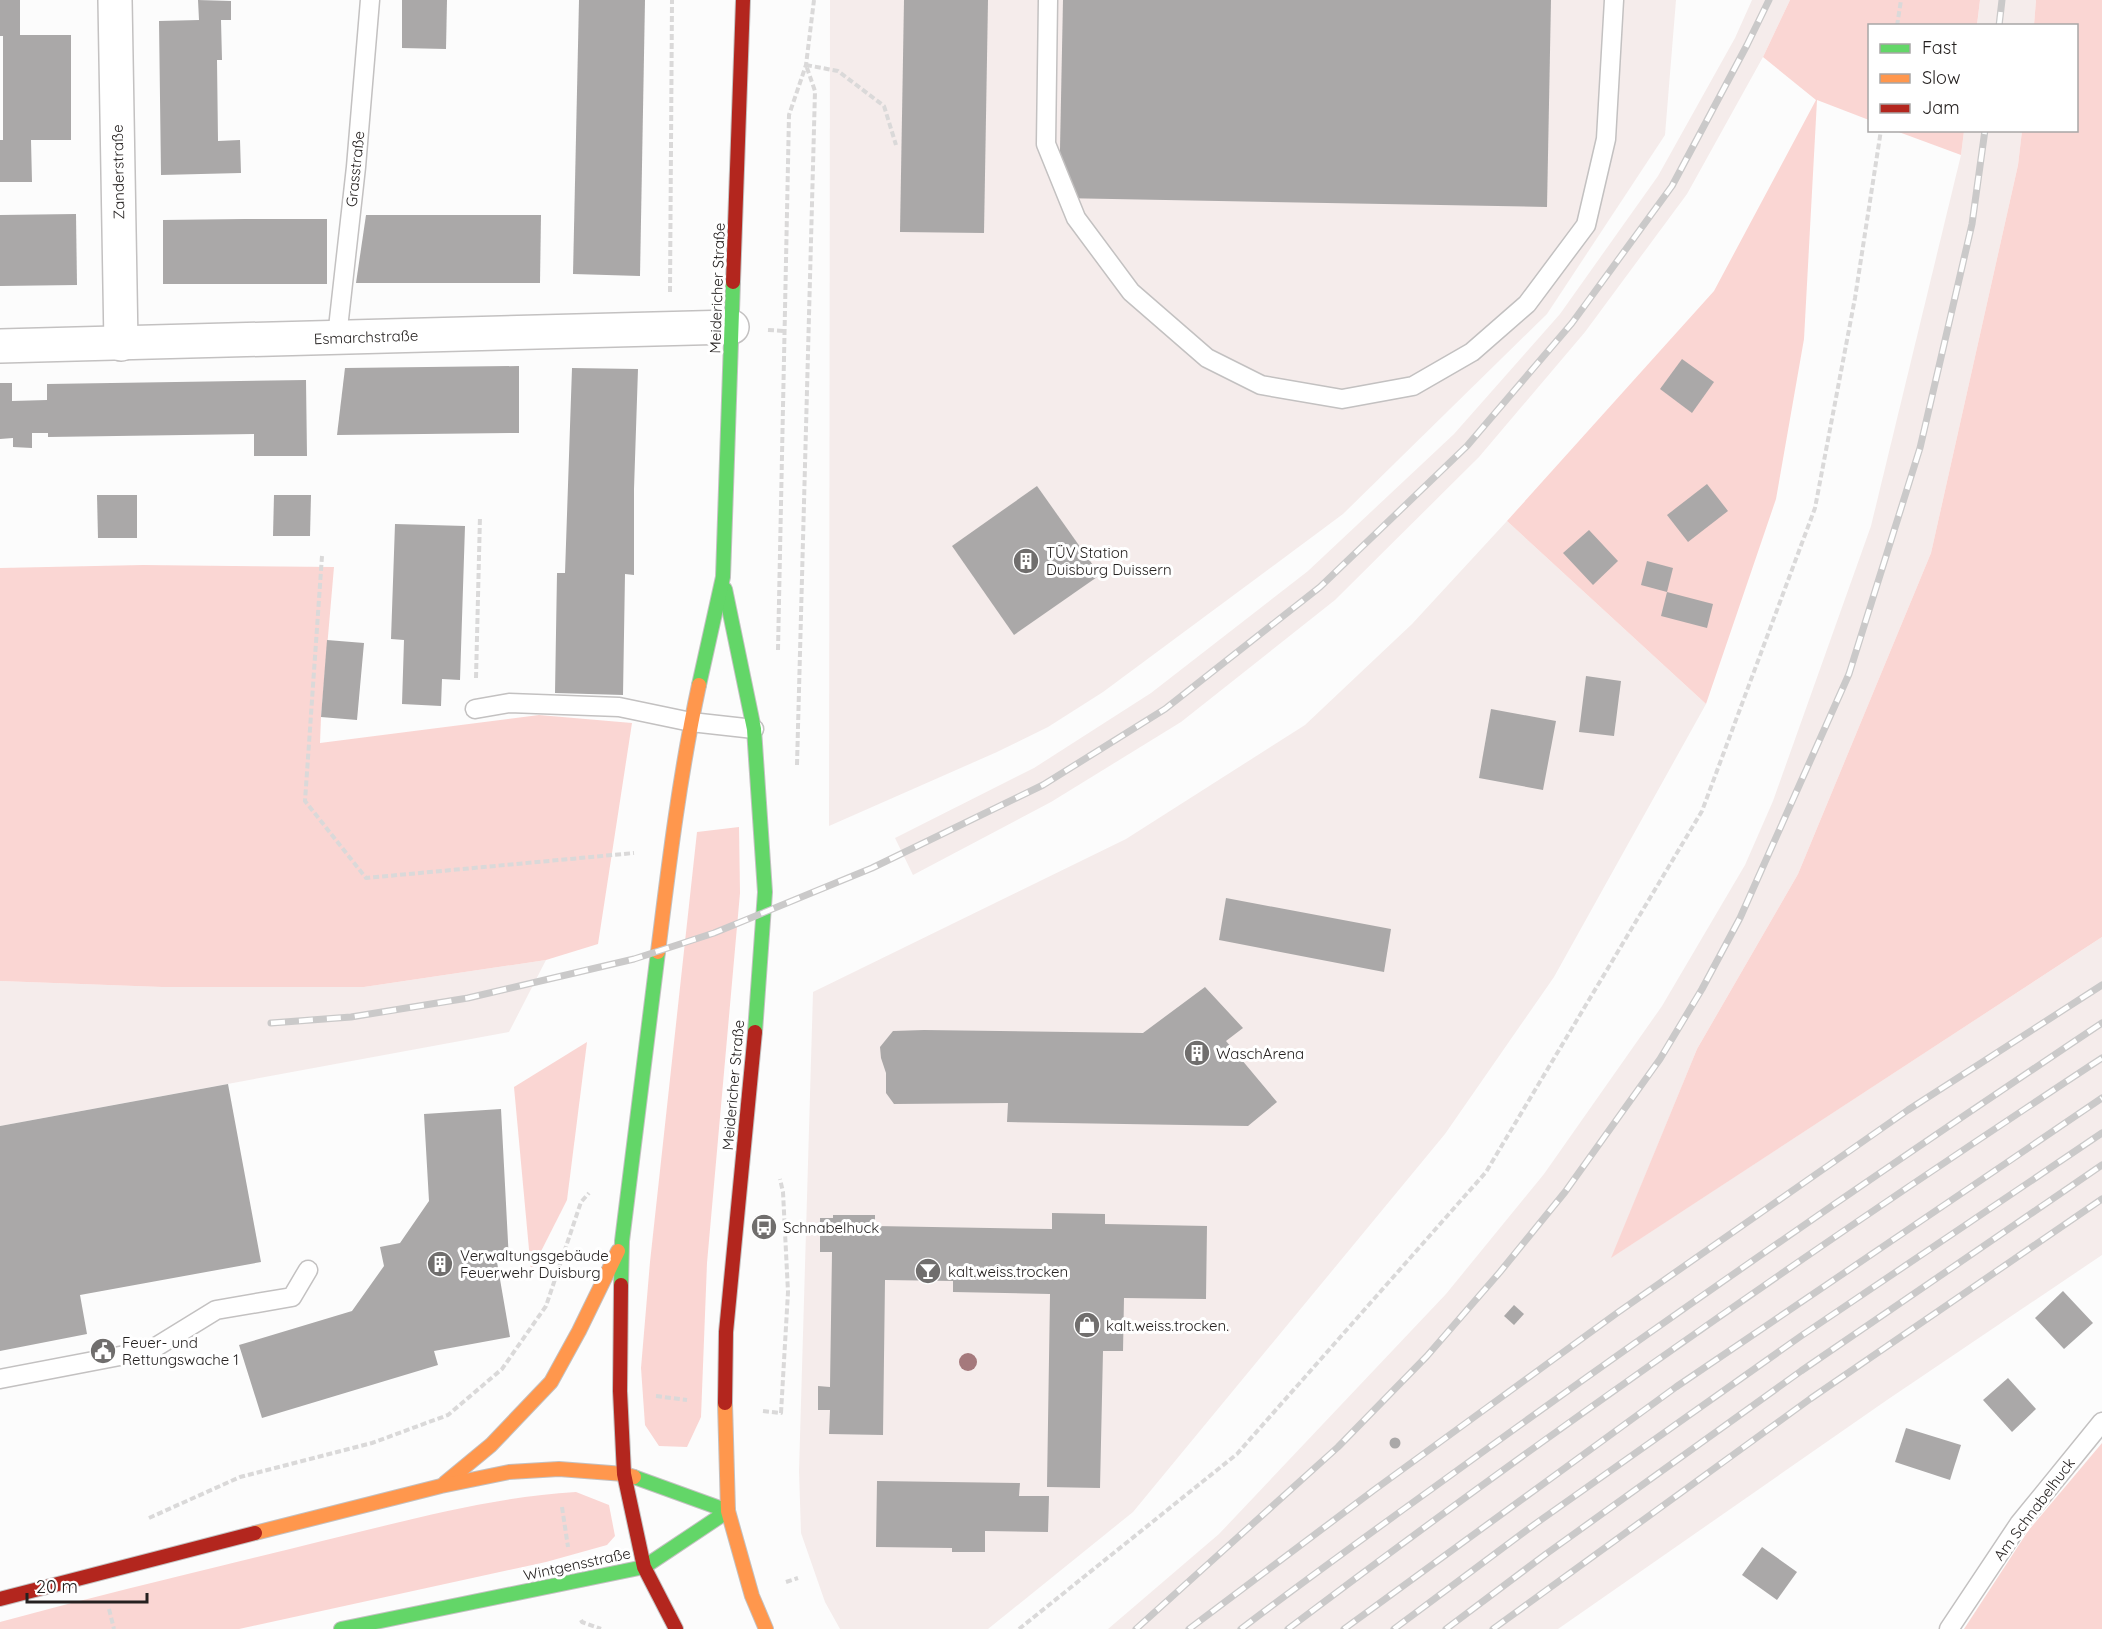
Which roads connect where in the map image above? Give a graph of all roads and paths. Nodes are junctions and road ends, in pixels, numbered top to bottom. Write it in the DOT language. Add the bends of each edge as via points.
graph roads {
  1 [pos="115,0"];
  2 [pos="370,0"];
  3 [pos="672,0"];
  4 [pos="743,0"];
  5 [pos="814,0"];
  6 [pos="1048,0"];
  7 [pos="1614,0"];
  8 [pos="1901,0"];
  9 [pos="1897,24"];
  10 [pos="806,65"];
  11 [pos="1881,132"];
  12 [pos="896,145"];
  13 [pos="732,327"];
  14 [pos="669,328"];
  15 [pos="337,338"];
  16 [pos="121,344"];
  17 [pos="0,346"];
  18 [pos="480,516"];
  19 [pos="322,556"];
  20 [pos="723,577"];
  21 [pos="778,662"];
  22 [pos="475,709"];
  23 [pos="692,722"];
  24 [pos="794,722"];
  25 [pos="754,729"];
  26 [pos="671,850"];
  27 [pos="633,1146"];
  28 [pos="622,1241"];
  29 [pos="308,1270"];
  30 [pos="0,1378"];
  31 [pos="621,1391"];
  32 [pos="725,1405"];
  33 [pos="781,1413"];
  34 [pos="2102,1422"];
  35 [pos="559,1469"];
  36 [pos="624,1474"];
  37 [pos="441,1486"];
  38 [pos="728,1511"];
  39 [pos="143,1521"];
  40 [pos="644,1567"];
  41 [pos="573,1583"];
  42 [pos="0,1599"];
  43 [pos="341,1629"];
  44 [pos="601,1629"];
  45 [pos="676,1629"];
  46 [pos="766,1629"];
  47 [pos="1018,1629"];
  48 [pos="1949,1629"];
  1 -- 16 [label="street, Zanderstraße"];
  2 -- 15 [label="lane, Grasstraße"];
  3 -- 14 [label="path"];
  4 -- 13 [label="main road, Meidericher Straße"];
  5 -- 10 [label="path"];
  6 -- 7 [label="lane" via="1046,144 1076,218 1131,292 1207,358 1261,385 1342,399 1413,386 1472,352 1527,304 1586,225 1606,139"];
  8 -- 9 [label="path"];
  10 -- 12 [label="path" via="838,71 884,105"];
  10 -- 21 [label="path" via="789,115"];
  10 -- 24 [label="path" via="815,91 798,732"];
  11 -- 47 [label="path" via="1855,298 1815,508 1702,811 1486,1172 1237,1454"];
  13 -- 14 [label="street, Esmarchstraße"];
  13 -- 20 [label="main road, Meidericher Straße"];
  14 -- 15 [label="street, Esmarchstraße"];
  15 -- 16 [label="street, Esmarchstraße"];
  16 -- 17 [label="street, Esmarchstraße"];
  18 -- 22 [label="path"];
  19 -- 26 [label="path" via="305,801 366,878"];
  20 -- 23 [label="main road, Meidericher Straße"];
  20 -- 25 [label="main road, Meidericher Straße"];
  22 -- 23 [label="lane" via="509,703 619,707"];
  23 -- 25 [label="lane"];
  23 -- 26 [label="main road, Meidericher Straße"];
  25 -- 32 [label="main road, Meidericher Straße" via="765,892 726,1332"];
  26 -- 27 [label="main road, Meidericher Straße"];
  27 -- 28 [label="main road, Meidericher Straße"];
  27 -- 39 [label="path" via="581,1202 546,1306 502,1369 448,1415 372,1443 240,1477"];
  28 -- 31 [label="main road, Meidericher Straße"];
  28 -- 37 [label="main road" via="551,1382 491,1445"];
  29 -- 30 [label="lane" via="292,1297 216,1310 151,1350"];
  31 -- 32 [label="path"];
  31 -- 36 [label="main road, Meidericher Straße"];
  32 -- 33 [label="path"];
  32 -- 38 [label="main road, Meidericher Straße"];
  34 -- 48 [label="lane, Am Schnabelhuck" via="2019,1524"];
  35 -- 36 [label="main road"];
  35 -- 37 [label="main road" via="509,1472"];
  35 -- 41 [label="path"];
  36 -- 38 [label="main road"];
  36 -- 40 [label="main road, Meidericher Straße"];
  37 -- 42 [label="main road"];
  38 -- 40 [label="main road, Wintgensstraße"];
  38 -- 46 [label="main road, Meidericher Straße" via="752,1596"];
  40 -- 41 [label="main road, Wintgensstraße"];
  40 -- 45 [label="main road, Meidericher Straße"];
  41 -- 43 [label="main road, Wintgensstraße"];
  41 -- 44 [label="path" via="582,1622"];
}
